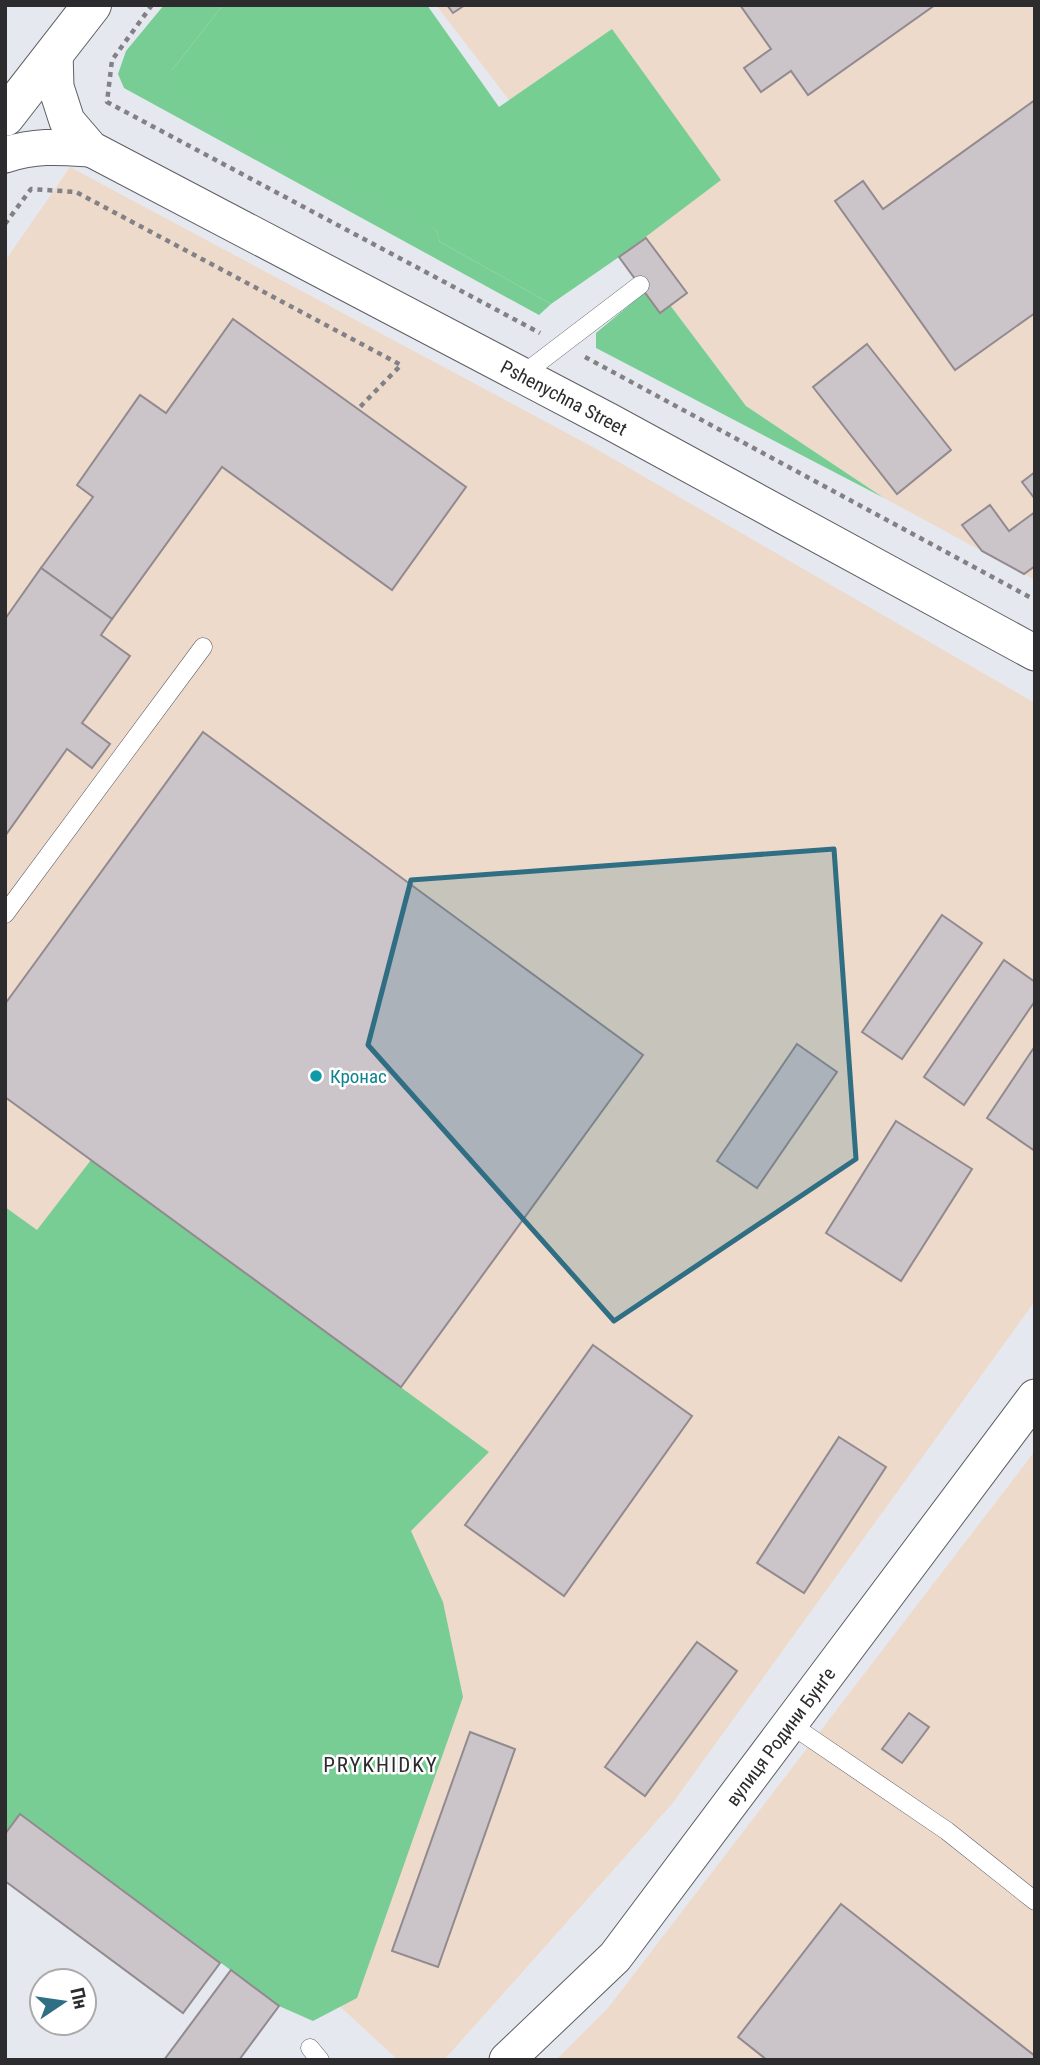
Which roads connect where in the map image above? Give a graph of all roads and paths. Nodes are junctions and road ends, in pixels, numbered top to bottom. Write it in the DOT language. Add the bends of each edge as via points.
graph roads {
  1 [pos="92,5"];
  2 [pos="152,5"];
  3 [pos="55,52"];
  4 [pos="107,102"];
  5 [pos="5,117"];
  6 [pos="91,149"];
  7 [pos="5,155"];
  8 [pos="5,224"];
  9 [pos="640,285"];
  10 [pos="522,375"];
  11 [pos="358,409"];
  12 [pos="204,647"];
  13 [pos="1035,653"];
  14 [pos="5,914"];
  15 [pos="1035,1397"];
  16 [pos="790,1724"];
  17 [pos="1035,1901"];
  18 [pos="507,2060"];
  1 -- 3 [label="main road"];
  2 -- 4 [label="path" via="111,60"];
  3 -- 5 [label="main road"];
  3 -- 6 [label="street, Pshenychna Street" via="56,87 67,121"];
  6 -- 7 [label="street, Pshenychna Street" via="29,148"];
  6 -- 10 [label="street, Pshenychna Street"];
  8 -- 11 [label="path" via="32,189 76,191 401,365"];
  9 -- 10 [label="lane"];
  10 -- 13 [label="street, Pshenychna Street"];
  12 -- 14 [label="lane"];
  15 -- 16 [label="street, вулиця Родини Бунґе"];
  16 -- 17 [label="lane" via="947,1831"];
  16 -- 18 [label="street, вулиця Родини Бунґе" via="615,1957"];
}
